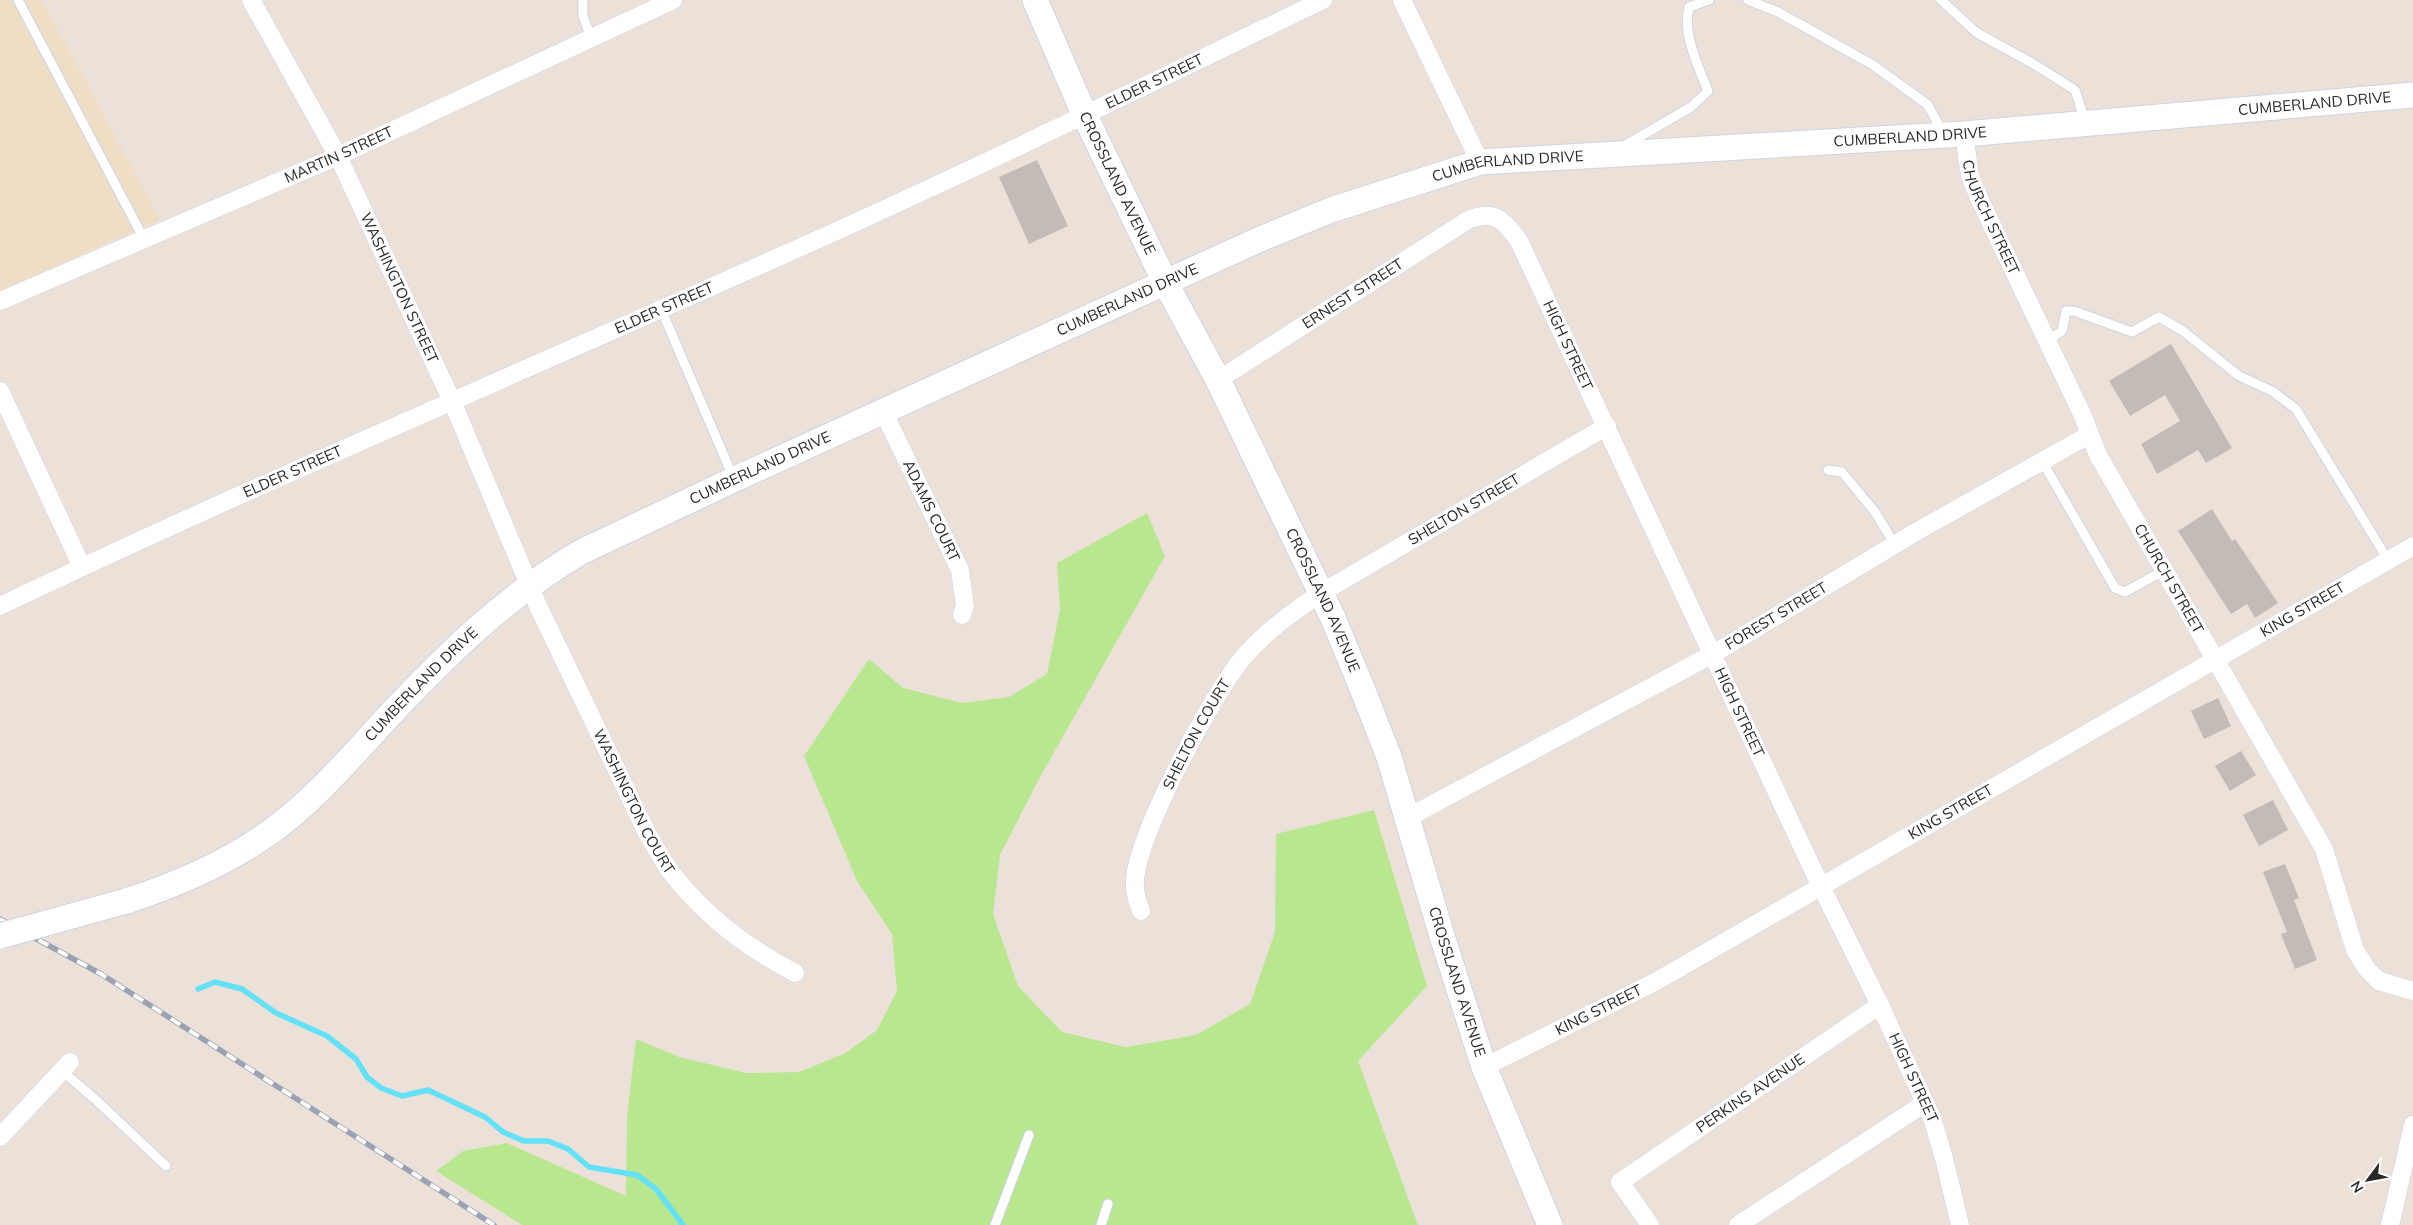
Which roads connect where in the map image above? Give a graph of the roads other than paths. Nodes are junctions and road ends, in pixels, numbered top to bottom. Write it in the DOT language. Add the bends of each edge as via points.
graph roads {
  1 [pos="18,0"];
  2 [pos="251,0"];
  3 [pos="583,0"];
  4 [pos="673,0"];
  5 [pos="1035,0"];
  6 [pos="1323,0"];
  7 [pos="1402,0"];
  8 [pos="1709,0"];
  9 [pos="1748,0"];
  10 [pos="1941,0"];
  11 [pos="592,38"];
  12 [pos="2413,96"];
  13 [pos="1085,116"];
  14 [pos="2086,124"];
  15 [pos="1954,135"];
  16 [pos="1611,154"];
  17 [pos="338,156"];
  18 [pos="1480,162"];
  19 [pos="1490,215"];
  20 [pos="144,239"];
  21 [pos="1165,282"];
  22 [pos="0,301"];
  23 [pos="661,309"];
  24 [pos="2047,341"];
  25 [pos="1218,380"];
  26 [pos="0,391"];
  27 [pos="452,401"];
  28 [pos="883,411"];
  29 [pos="1607,426"];
  30 [pos="2090,435"];
  31 [pos="2042,461"];
  32 [pos="1828,470"];
  33 [pos="734,479"];
  34 [pos="1894,545"];
  35 [pos="2413,546"];
  36 [pos="2388,560"];
  37 [pos="82,567"];
  38 [pos="2165,570"];
  39 [pos="528,585"];
  40 [pos="1320,594"];
  41 [pos="0,606"];
  42 [pos="962,615"];
  43 [pos="1713,654"];
  44 [pos="2215,658"];
  45 [pos="1407,818"];
  46 [pos="1821,886"];
  47 [pos="1141,911"];
  48 [pos="0,936"];
  49 [pos="795,973"];
  50 [pos="2413,991"];
  51 [pos="1880,1005"];
  52 [pos="65,1066"];
  53 [pos="1484,1067"];
  54 [pos="1925,1103"];
  55 [pos="2413,1125"];
  56 [pos="1028,1135"];
  57 [pos="0,1137"];
  58 [pos="166,1166"];
  59 [pos="1108,1204"];
  60 [pos="995,1225"];
  61 [pos="1101,1225"];
  62 [pos="1550,1225"];
  63 [pos="1650,1225"];
  64 [pos="1738,1225"];
  65 [pos="1960,1225"];
  66 [pos="2390,1225"];
  1 -- 20 [label="lane"];
  2 -- 17 [label="street, WASHINGTON STREET"];
  3 -- 11 [label="lane" via="583,16"];
  4 -- 11 [label="street, MARTIN STREET"];
  5 -- 13 [label="main road, CROSSLAND AVENUE"];
  6 -- 13 [label="street, ELDER STREET"];
  7 -- 18 [label="street"];
  8 -- 16 [label="lane" via="1689,6 1686,16 1692,49 1708,91 1690,107"];
  9 -- 15 [label="lane" via="1778,12 1873,65 1928,105"];
  10 -- 14 [label="lane" via="1977,33 2075,90"];
  11 -- 17 [label="street, MARTIN STREET"];
  12 -- 14 [label="main road, CUMBERLAND DRIVE"];
  13 -- 21 [label="main road, CROSSLAND AVENUE"];
  13 -- 23 [label="street, ELDER STREET"];
  14 -- 15 [label="main road, CUMBERLAND DRIVE"];
  15 -- 16 [label="main road, CUMBERLAND DRIVE"];
  15 -- 24 [label="street, CHURCH STREET" via="1979,198"];
  16 -- 18 [label="main road, CUMBERLAND DRIVE"];
  17 -- 20 [label="street, MARTIN STREET"];
  17 -- 27 [label="street, WASHINGTON STREET"];
  18 -- 21 [label="main road, CUMBERLAND DRIVE" via="1332,210"];
  19 -- 25 [label="street, ERNEST STREET" via="1478,216 1453,228"];
  19 -- 29 [label="street, HIGH STREET" via="1502,220 1519,241"];
  20 -- 22 [label="street, MARTIN STREET"];
  21 -- 25 [label="main road, CROSSLAND AVENUE"];
  21 -- 28 [label="main road, CUMBERLAND DRIVE"];
  23 -- 27 [label="street, ELDER STREET"];
  23 -- 33 [label="lane"];
  24 -- 30 [label="street, CHURCH STREET"];
  24 -- 36 [label="lane" via="2062,331 2066,311 2132,332 2159,317 2174,325 2238,376 2272,391 2296,409"];
  25 -- 40 [label="main road, CROSSLAND AVENUE"];
  26 -- 37 [label="street"];
  27 -- 37 [label="street, ELDER STREET"];
  27 -- 39 [label="street, WASHINGTON STREET"];
  28 -- 33 [label="main road, CUMBERLAND DRIVE"];
  28 -- 42 [label="street, ADAMS COURT" via="960,570 965,606"];
  29 -- 40 [label="street, SHELTON STREET"];
  29 -- 43 [label="street, HIGH STREET"];
  30 -- 31 [label="street, FOREST STREET"];
  30 -- 38 [label="street, CHURCH STREET" via="2098,455"];
  31 -- 34 [label="street, FOREST STREET"];
  31 -- 38 [label="lane" via="2115,588 2125,592"];
  32 -- 34 [label="lane" via="1842,472 1875,512"];
  33 -- 39 [label="main road, CUMBERLAND DRIVE" via="581,552"];
  34 -- 43 [label="street, FOREST STREET"];
  35 -- 36 [label="street, KING STREET"];
  36 -- 44 [label="street, KING STREET"];
  37 -- 41 [label="street, ELDER STREET"];
  38 -- 44 [label="street, CHURCH STREET"];
  39 -- 48 [label="main road, CUMBERLAND DRIVE, bridge" via="455,648 322,786 267,834 169,888"];
  39 -- 49 [label="street, WASHINGTON COURT" via="628,796 670,871 733,934"];
  40 -- 45 [label="main road, CROSSLAND AVENUE" via="1389,757"];
  40 -- 47 [label="street, SHELTON COURT" via="1261,638 1241,661 1212,706 1164,799 1138,862 1134,880"];
  43 -- 45 [label="street, FOREST STREET"];
  43 -- 46 [label="street, HIGH STREET"];
  44 -- 46 [label="street, KING STREET"];
  44 -- 50 [label="street, CHURCH STREET" via="2324,849 2355,950 2366,969 2379,980"];
  45 -- 53 [label="main road, CROSSLAND AVENUE"];
  46 -- 51 [label="street, HIGH STREET"];
  46 -- 53 [label="street, KING STREET" via="1655,982"];
  51 -- 54 [label="street, HIGH STREET"];
  51 -- 63 [label="street, PERKINS AVENUE" via="1620,1182"];
  52 -- 57 [label="street"];
  52 -- 58 [label="lane"];
  53 -- 62 [label="main road, CROSSLAND AVENUE"];
  54 -- 64 [label="street"];
  54 -- 65 [label="street, HIGH STREET" via="1944,1158"];
  55 -- 66 [label="street"];
  56 -- 60 [label="lane"];
  59 -- 61 [label="lane"];
}
